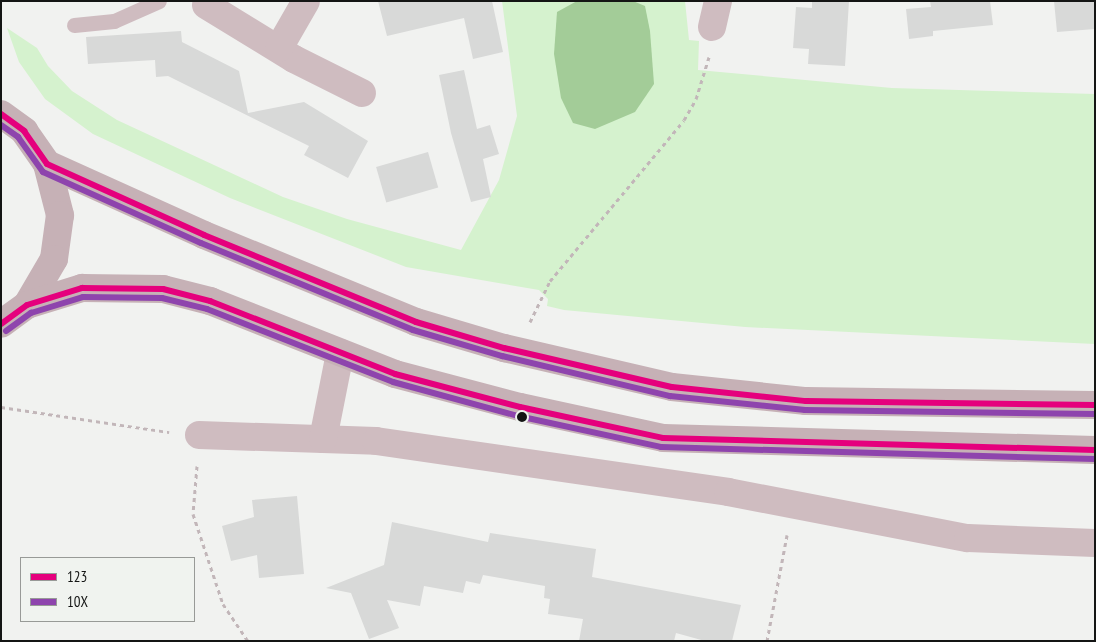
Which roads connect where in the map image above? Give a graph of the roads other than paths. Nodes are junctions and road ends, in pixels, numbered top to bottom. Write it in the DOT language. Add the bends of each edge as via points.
graph roads {
  1 [pos="306,1"];
  2 [pos="718,1"];
  3 [pos="158,2"];
  4 [pos="199,3"];
  5 [pos="74,25"];
  6 [pos="712,27"];
  7 [pos="279,48"];
  8 [pos="362,92"];
  9 [pos="1,114"];
  10 [pos="47,164"];
  11 [pos="27,305"];
  12 [pos="1,324"];
  13 [pos="340,353"];
  14 [pos="1095,405"];
  15 [pos="199,435"];
  16 [pos="323,439"];
  17 [pos="1095,450"];
  18 [pos="1095,543"];
  1 -- 7 [label="street"];
  2 -- 6 [label="street"];
  3 -- 5 [label="lane" via="114,21"];
  4 -- 7 [label="street"];
  7 -- 8 [label="street"];
  9 -- 10 [label="main road" via="24,131"];
  10 -- 11 [label="main road" via="60,215 54,259"];
  10 -- 14 [label="main road" via="204,235 416,322 504,348 663,385 806,401"];
  11 -- 12 [label="main road"];
  11 -- 13 [label="main road" via="82,288 163,289 210,301"];
  13 -- 16 [label="street"];
  13 -- 17 [label="main road" via="395,374 462,392 663,438"];
  15 -- 16 [label="street"];
  16 -- 18 [label="street" via="376,441 793,505 968,538"];
}
